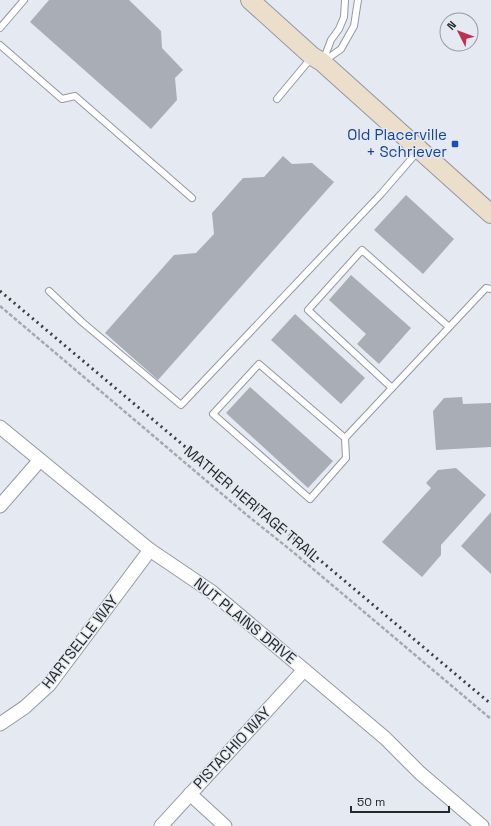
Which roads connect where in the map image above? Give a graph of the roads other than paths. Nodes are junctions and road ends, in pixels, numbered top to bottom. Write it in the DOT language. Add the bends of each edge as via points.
graph roads {
  1 [pos="24,0"];
  2 [pos="250,0"];
  3 [pos="345,0"];
  4 [pos="358,0"];
  5 [pos="0,28"];
  6 [pos="0,45"];
  7 [pos="317,59"];
  8 [pos="277,99"];
  9 [pos="419,149"];
  10 [pos="192,198"];
  11 [pos="491,214"];
  12 [pos="491,289"];
  13 [pos="48,290"];
  14 [pos="449,327"];
  15 [pos="392,388"];
  16 [pos="0,427"];
  17 [pos="345,438"];
  18 [pos="40,460"];
  19 [pos="0,506"];
  20 [pos="150,550"];
  21 [pos="304,670"];
  22 [pos="0,724"];
  23 [pos="190,794"];
  24 [pos="161,826"];
  25 [pos="225,826"];
  26 [pos="482,826"];
  1 -- 5 [label="lane"];
  2 -- 7 [label="street"];
  3 -- 7 [label="lane" via="344,17 339,29"];
  4 -- 7 [label="lane" via="354,26 341,50"];
  6 -- 10 [label="lane" via="62,99 75,96"];
  7 -- 8 [label="lane"];
  7 -- 9 [label="street"];
  9 -- 11 [label="street"];
  9 -- 13 [label="lane" via="381,194 182,405 82,322"];
  12 -- 14 [label="lane" via="486,288"];
  14 -- 15 [label="lane"];
  14 -- 15 [label="lane" via="362,250 308,310"];
  15 -- 17 [label="lane"];
  16 -- 18 [label="street, NUT PLAINS DRIVE"];
  17 -- 17 [label="lane" via="346,458 310,499 213,414 259,364"];
  18 -- 19 [label="street"];
  18 -- 20 [label="street, NUT PLAINS DRIVE"];
  20 -- 21 [label="street, NUT PLAINS DRIVE" via="212,592"];
  20 -- 22 [label="street, HARTSELLE WAY" via="49,685 25,707"];
  21 -- 23 [label="street, PISTACHIO WAY"];
  21 -- 26 [label="street, NUT PLAINS DRIVE" via="385,738 420,773"];
  23 -- 24 [label="street, PISTACHIO WAY"];
  23 -- 25 [label="street"];
}
